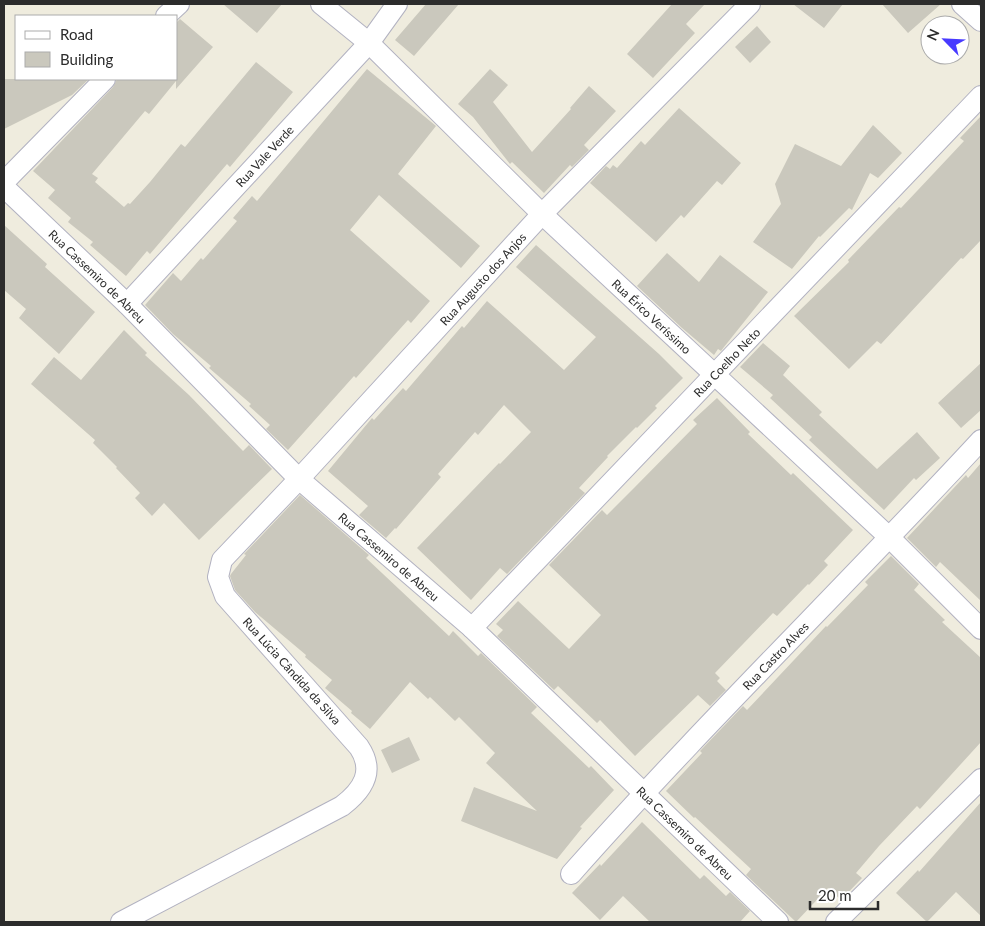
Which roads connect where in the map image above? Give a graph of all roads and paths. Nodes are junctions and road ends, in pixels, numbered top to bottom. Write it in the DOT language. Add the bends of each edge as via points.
graph roads {
  1 [pos="179,4"];
  2 [pos="321,4"];
  3 [pos="397,4"];
  4 [pos="750,4"];
  5 [pos="962,4"];
  6 [pos="167,15"];
  7 [pos="981,21"];
  8 [pos="369,43"];
  9 [pos="104,80"];
  10 [pos="981,96"];
  11 [pos="4,182"];
  12 [pos="4,187"];
  13 [pos="542,214"];
  14 [pos="127,304"];
  15 [pos="713,375"];
  16 [pos="981,440"];
  17 [pos="299,479"];
  18 [pos="890,538"];
  19 [pos="222,560"];
  20 [pos="472,628"];
  21 [pos="981,629"];
  22 [pos="981,779"];
  23 [pos="642,793"];
  24 [pos="571,874"];
  25 [pos="121,922"];
  26 [pos="778,922"];
  27 [pos="836,922"];
  1 -- 6 [label="street"];
  2 -- 8 [label="street, Rua Érico Veríssimo"];
  3 -- 8 [label="street, Rua Vale Verde"];
  4 -- 13 [label="street, Rua Augusto dos Anjos"];
  5 -- 7 [label="street"];
  8 -- 13 [label="street, Rua Érico Veríssimo"];
  8 -- 14 [label="street, Rua Vale Verde"];
  9 -- 11 [label="street"];
  10 -- 15 [label="street, Rua Coelho Neto"];
  12 -- 14 [label="street, Rua Cassemiro de Abreu"];
  13 -- 15 [label="street, Rua Érico Veríssimo"];
  13 -- 17 [label="street, Rua Augusto dos Anjos"];
  14 -- 17 [label="street, Rua Cassemiro de Abreu"];
  15 -- 18 [label="street, Rua Érico Veríssimo"];
  15 -- 20 [label="street, Rua Coelho Neto"];
  16 -- 18 [label="street, Rua Castro Alves"];
  17 -- 19 [label="street, Rua Augusto dos Anjos"];
  17 -- 20 [label="street, Rua Cassemiro de Abreu"];
  18 -- 21 [label="street, Rua Érico Veríssimo"];
  18 -- 23 [label="street, Rua Castro Alves"];
  19 -- 25 [label="street, Rua Lúcia Cândida da Silva" via="218,577 225,596 359,746 366,764 365,781 353,798 342,806"];
  20 -- 23 [label="street, Rua Cassemiro de Abreu"];
  22 -- 27 [label="street"];
  23 -- 24 [label="street, Rua Castro Alves"];
  23 -- 26 [label="street, Rua Cassemiro de Abreu"];
}
